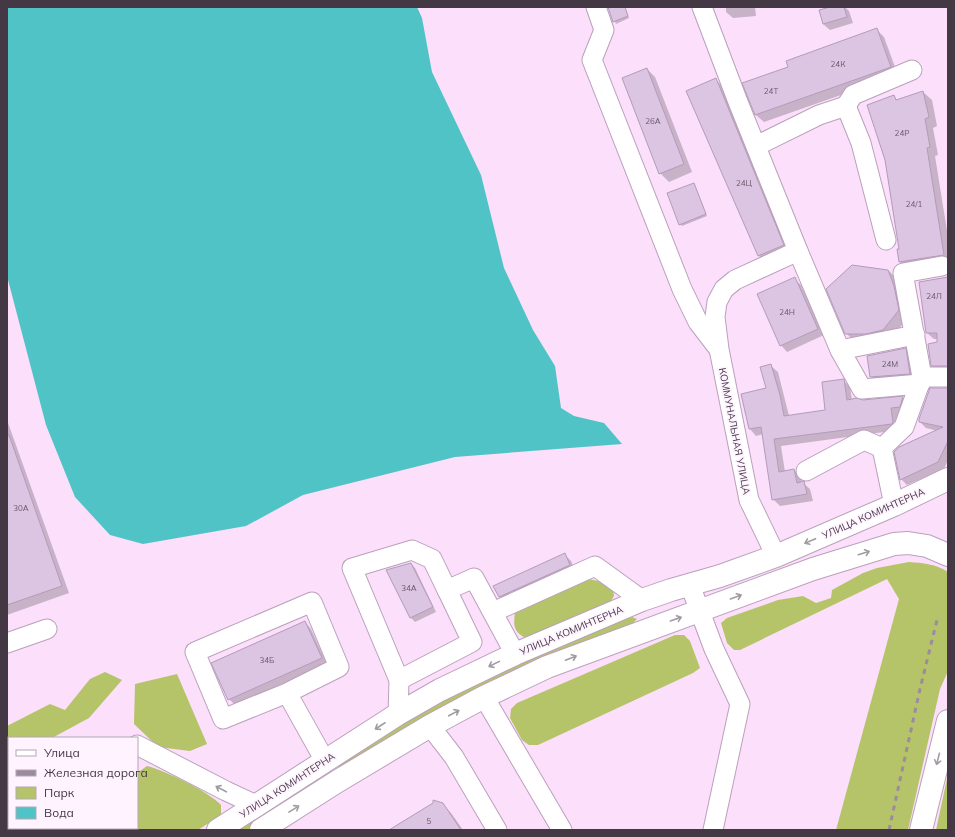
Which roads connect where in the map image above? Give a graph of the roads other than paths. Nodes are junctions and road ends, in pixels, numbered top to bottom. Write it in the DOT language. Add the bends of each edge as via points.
graph roads {
  1 [pos="596,7"];
  2 [pos="702,7"];
  3 [pos="912,70"];
  4 [pos="846,106"];
  5 [pos="756,146"];
  6 [pos="886,240"];
  7 [pos="798,251"];
  8 [pos="942,266"];
  9 [pos="915,335"];
  10 [pos="719,349"];
  11 [pos="840,350"];
  12 [pos="948,377"];
  13 [pos="921,381"];
  14 [pos="882,448"];
  15 [pos="806,471"];
  16 [pos="948,479"];
  17 [pos="894,505"];
  18 [pos="948,555"];
  19 [pos="776,556"];
  20 [pos="690,585"];
  21 [pos="447,590"];
  22 [pos="642,600"];
  23 [pos="700,611"];
  24 [pos="493,612"];
  25 [pos="47,629"];
  26 [pos="7,643"];
  27 [pos="515,654"];
  28 [pos="399,680"];
  29 [pos="287,693"];
  30 [pos="484,697"];
  31 [pos="398,714"];
  32 [pos="948,721"];
  33 [pos="430,726"];
  34 [pos="138,746"];
  35 [pos="325,761"];
  36 [pos="338,781"];
  37 [pos="256,805"];
  38 [pos="218,830"];
  39 [pos="261,830"];
  40 [pos="497,830"];
  41 [pos="562,830"];
  42 [pos="713,830"];
  43 [pos="920,830"];
  1 -- 10 [label="street" via="604,30 592,60 682,289 698,322"];
  2 -- 5 [label="street"];
  3 -- 4 [label="street" via="853,95"];
  4 -- 5 [label="street" via="819,115"];
  4 -- 6 [label="street" via="861,143"];
  5 -- 7 [label="street"];
  7 -- 10 [label="street, КОММУНАЛЬНАЯ УЛИЦА" via="735,280 724,289 717,302 715,317"];
  7 -- 11 [label="street"];
  8 -- 9 [label="street" via="903,273"];
  9 -- 11 [label="street"];
  9 -- 13 [label="street"];
  10 -- 19 [label="street, КОММУНАЛЬНАЯ УЛИЦА" via="749,500"];
  11 -- 13 [label="street" via="862,389"];
  12 -- 13 [label="street"];
  13 -- 14 [label="street" via="904,427"];
  14 -- 15 [label="street" via="864,440"];
  14 -- 17 [label="street"];
  16 -- 17 [label="main road, УЛИЦА КОМИНТЕРНА"];
  17 -- 19 [label="main road, УЛИЦА КОМИНТЕРНА, one-way"];
  23 -- 18 [label="main road, one-way" via="813,569 894,544 927,546"];
  19 -- 20 [label="main road, УЛИЦА КОМИНТЕРНА"];
  20 -- 22 [label="main road, УЛИЦА КОМИНТЕРНА"];
  20 -- 23 [label="street"];
  21 -- 24 [label="street" via="474,578"];
  21 -- 28 [label="street" via="472,642"];
  21 -- 28 [label="street" via="432,559 412,550 352,568"];
  22 -- 24 [label="street" via="594,566"];
  22 -- 27 [label="main road, УЛИЦА КОМИНТЕРНА"];
  30 -- 23 [label="main road, one-way" via="547,667"];
  23 -- 42 [label="street" via="714,649 740,704"];
  24 -- 27 [label="street"];
  25 -- 26 [label="street"];
  27 -- 31 [label="main road, УЛИЦА КОМИНТЕРНА, one-way" via="440,690"];
  28 -- 31 [label="street"];
  29 -- 29 [label="street" via="223,719 195,652 312,602 339,667"];
  29 -- 35 [label="street"];
  33 -- 30 [label="main road, one-way"];
  30 -- 41 [label="street"];
  31 -- 35 [label="main road, УЛИЦА КОМИНТЕРНА, one-way"];
  32 -- 43 [label="main road, one-way"];
  33 -- 36 [label="main road"];
  33 -- 40 [label="street" via="454,757"];
  37 -- 34 [label="street, one-way"];
  35 -- 36 [label="main road"];
  35 -- 37 [label="main road, УЛИЦА КОМИНТЕРНА"];
  39 -- 36 [label="main road, one-way"];
  37 -- 38 [label="main road, УЛИЦА КОМИНТЕРНА"];
}
